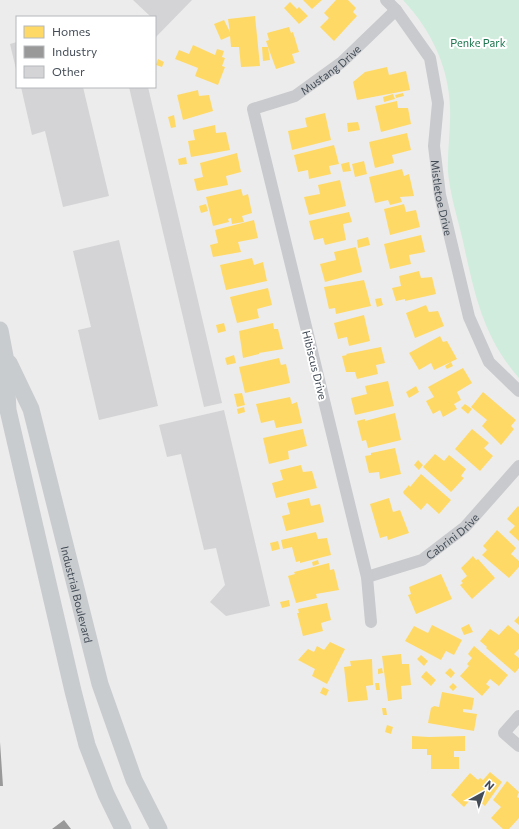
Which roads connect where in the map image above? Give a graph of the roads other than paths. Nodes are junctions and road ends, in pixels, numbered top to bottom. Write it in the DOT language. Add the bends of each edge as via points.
graph roads {
  1 [pos="386,0"];
  2 [pos="396,10"];
  3 [pos="253,109"];
  4 [pos="0,330"];
  5 [pos="5,356"];
  6 [pos="519,391"];
  7 [pos="519,466"];
  8 [pos="367,577"];
  9 [pos="371,622"];
  10 [pos="519,716"];
  11 [pos="519,746"];
  12 [pos="123,829"];
  13 [pos="159,829"];
  1 -- 2 [label="street, Mistletoe Drive"];
  2 -- 3 [label="street, Mustang Drive" via="342,62 295,96"];
  2 -- 6 [label="street, Mistletoe Drive" via="430,58 438,103 434,146 440,195 469,317 489,362"];
  3 -- 8 [label="street, Hibiscus Drive"];
  4 -- 5 [label="main road, Industrial Boulevard"];
  5 -- 12 [label="main road, Industrial Boulevard" via="8,410 73,691 87,745"];
  5 -- 13 [label="main road, Industrial Boulevard" via="31,409 100,684 134,780"];
  7 -- 8 [label="street, Cabrini Drive" via="465,527 422,560"];
  8 -- 9 [label="street, Hibiscus Drive"];
  10 -- 11 [label="street" via="504,733"];
}
